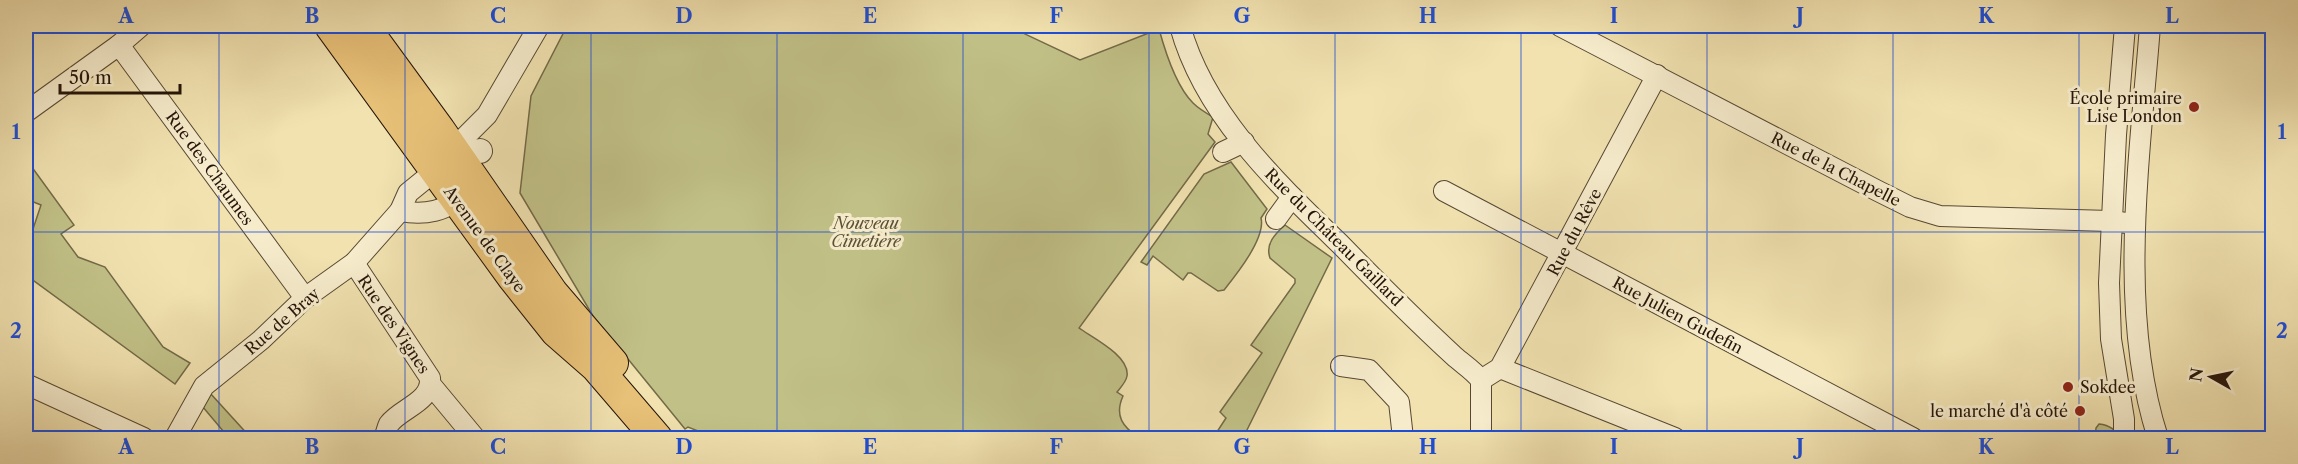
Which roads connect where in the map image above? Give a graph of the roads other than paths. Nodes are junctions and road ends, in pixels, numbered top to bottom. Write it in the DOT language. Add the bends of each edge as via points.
graph roads {
  1 [pos="141,26"];
  2 [pos="539,26"];
  3 [pos="1180,26"];
  4 [pos="1560,26"];
  5 [pos="2125,26"];
  6 [pos="2134,26"];
  7 [pos="2150,26"];
  8 [pos="343,28"];
  9 [pos="119,45"];
  10 [pos="1657,75"];
  11 [pos="2118,105"];
  12 [pos="26,112"];
  13 [pos="1244,142"];
  14 [pos="1223,153"];
  15 [pos="456,164"];
  16 [pos="1444,191"];
  17 [pos="1292,197"];
  18 [pos="400,211"];
  19 [pos="1276,219"];
  20 [pos="2110,221"];
  21 [pos="2135,224"];
  22 [pos="1562,255"];
  23 [pos="354,263"];
  24 [pos="305,298"];
  25 [pos="1341,366"];
  26 [pos="1500,368"];
  27 [pos="1481,380"];
  28 [pos="26,384"];
  29 [pos="431,385"];
  30 [pos="144,438"];
  31 [pos="175,438"];
  32 [pos="384,438"];
  33 [pos="475,438"];
  34 [pos="657,438"];
  35 [pos="676,438"];
  36 [pos="1403,438"];
  37 [pos="1481,438"];
  38 [pos="1675,438"];
  39 [pos="1913,438"];
  40 [pos="2124,438"];
  41 [pos="2158,438"];
  1 -- 9 [label="street"];
  2 -- 15 [label="street"];
  2 -- 15 [label="street" via="527,33 492,94 464,128"];
  3 -- 13 [label="street, Rue du Château Gaillard" via="1200,76"];
  4 -- 10 [label="street, Rue de la Chapelle"];
  5 -- 11 [label="street"];
  6 -- 11 [label="street" via="2129,89"];
  7 -- 21 [label="street"];
  8 -- 15 [label="main road, Avenue de Claye"];
  8 -- 15 [label="main road, Avenue de Claye"];
  9 -- 12 [label="street"];
  9 -- 24 [label="street, Rue des Chaumes"];
  10 -- 20 [label="street, Rue de la Chapelle" via="1926,213"];
  10 -- 22 [label="street, Rue du Rêve"];
  11 -- 20 [label="street"];
  13 -- 14 [label="street"];
  13 -- 17 [label="street, Rue du Château Gaillard"];
  15 -- 18 [label="street, Rue de Bray" via="408,193"];
  15 -- 18 [label="street" via="446,208"];
  15 -- 34 [label="main road, Avenue de Claye" via="513,278 556,332 596,367"];
  15 -- 35 [label="main road, Avenue de Claye" via="553,293"];
  16 -- 22 [label="street, Rue Julien Gudefin"];
  17 -- 19 [label="street"];
  17 -- 27 [label="street, Rue du Château Gaillard"];
  18 -- 23 [label="street, Rue de Bray"];
  20 -- 21 [label="street, Rue de la Chapelle"];
  20 -- 40 [label="street" via="2110,324"];
  21 -- 41 [label="street" via="2138,337"];
  22 -- 26 [label="street, Rue du Rêve"];
  22 -- 39 [label="street, Rue Julien Gudefin"];
  23 -- 24 [label="street, Rue de Bray"];
  23 -- 29 [label="street, Rue des Vignes" via="425,368"];
  24 -- 31 [label="street, Rue de Bray" via="204,387"];
  25 -- 36 [label="street" via="1370,370 1400,402"];
  26 -- 27 [label="street, Rue du Rêve"];
  26 -- 38 [label="street"];
  27 -- 37 [label="street"];
  28 -- 30 [label="street"];
  29 -- 32 [label="street, Rue des Vignes" via="427,393 389,424"];
  29 -- 33 [label="street"];
}
